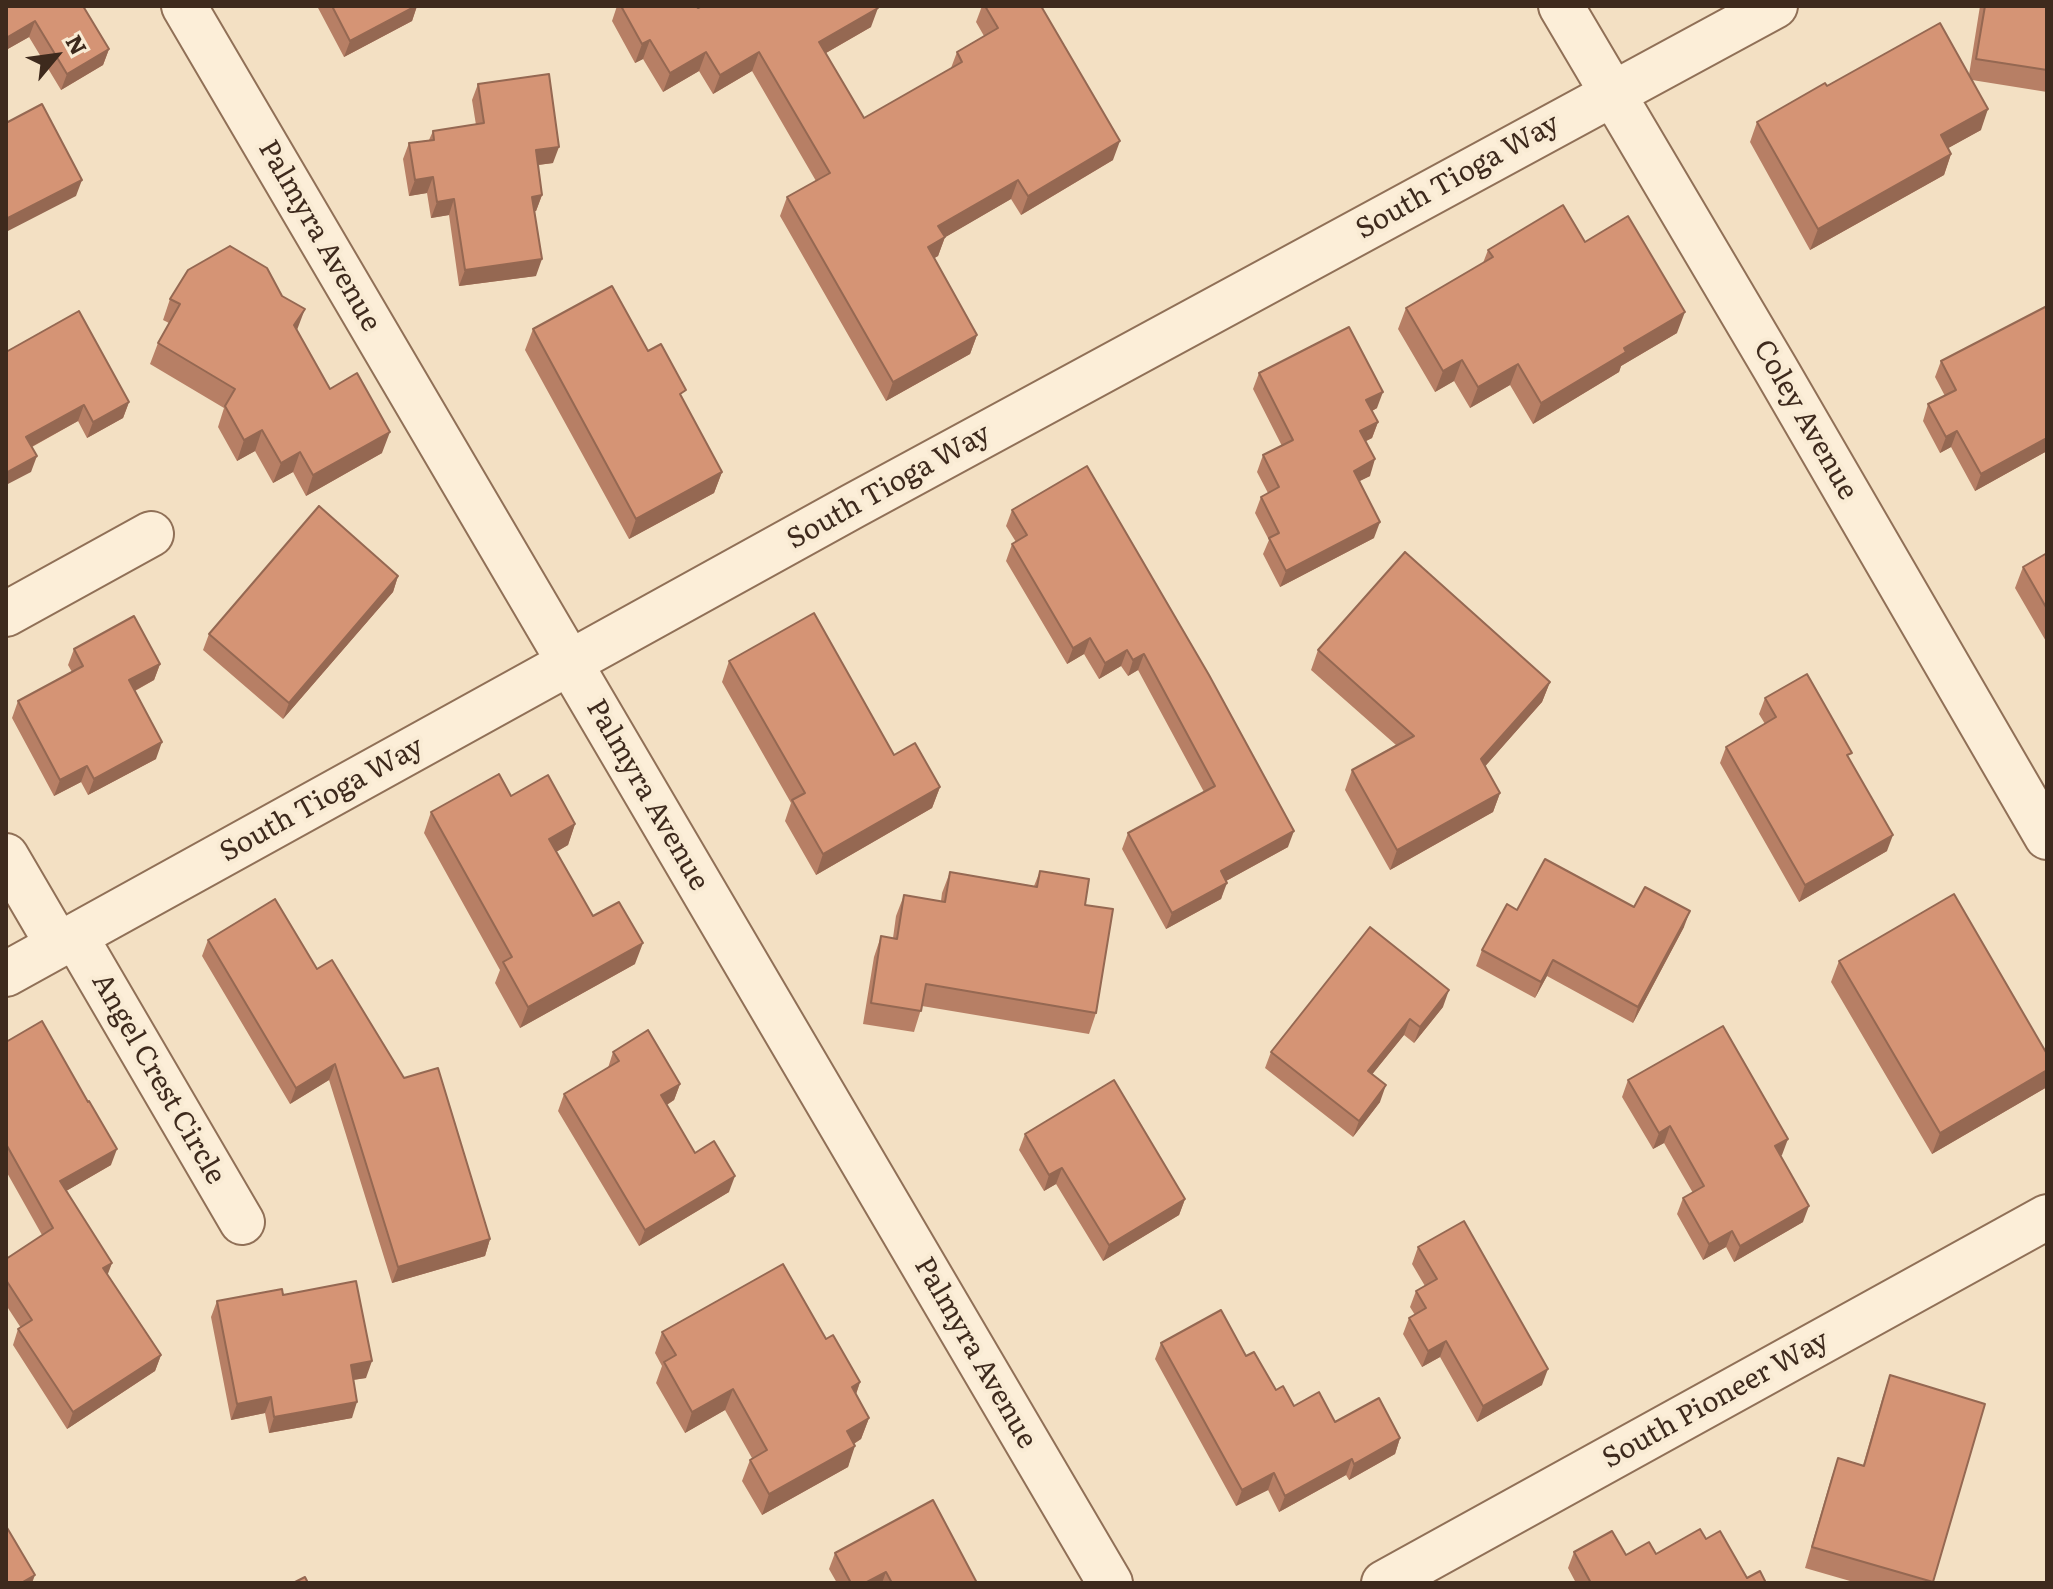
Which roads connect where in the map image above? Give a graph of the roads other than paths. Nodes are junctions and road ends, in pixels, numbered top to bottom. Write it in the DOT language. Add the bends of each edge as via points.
graph roads {
  1 [pos="184,6"];
  2 [pos="1561,6"];
  3 [pos="1775,6"];
  4 [pos="1612,93"];
  5 [pos="151,534"];
  6 [pos="6,614"];
  7 [pos="569,663"];
  8 [pos="2047,837"];
  9 [pos="6,856"];
  10 [pos="66,941"];
  11 [pos="6,974"];
  12 [pos="2047,1217"];
  13 [pos="242,1222"];
  14 [pos="1110,1583"];
  15 [pos="1384,1583"];
  1 -- 7 [label="street, Palmyra Avenue"];
  2 -- 4 [label="street, Coley Avenue"];
  3 -- 4 [label="street, South Tioga Way"];
  4 -- 7 [label="street, South Tioga Way"];
  4 -- 8 [label="street, Coley Avenue"];
  5 -- 6 [label="street"];
  7 -- 10 [label="street, South Tioga Way"];
  7 -- 14 [label="street, Palmyra Avenue"];
  9 -- 10 [label="street, Angel Crest Circle"];
  10 -- 11 [label="street, South Tioga Way"];
  10 -- 13 [label="street, Angel Crest Circle"];
  12 -- 15 [label="street, South Pioneer Way"];
}
